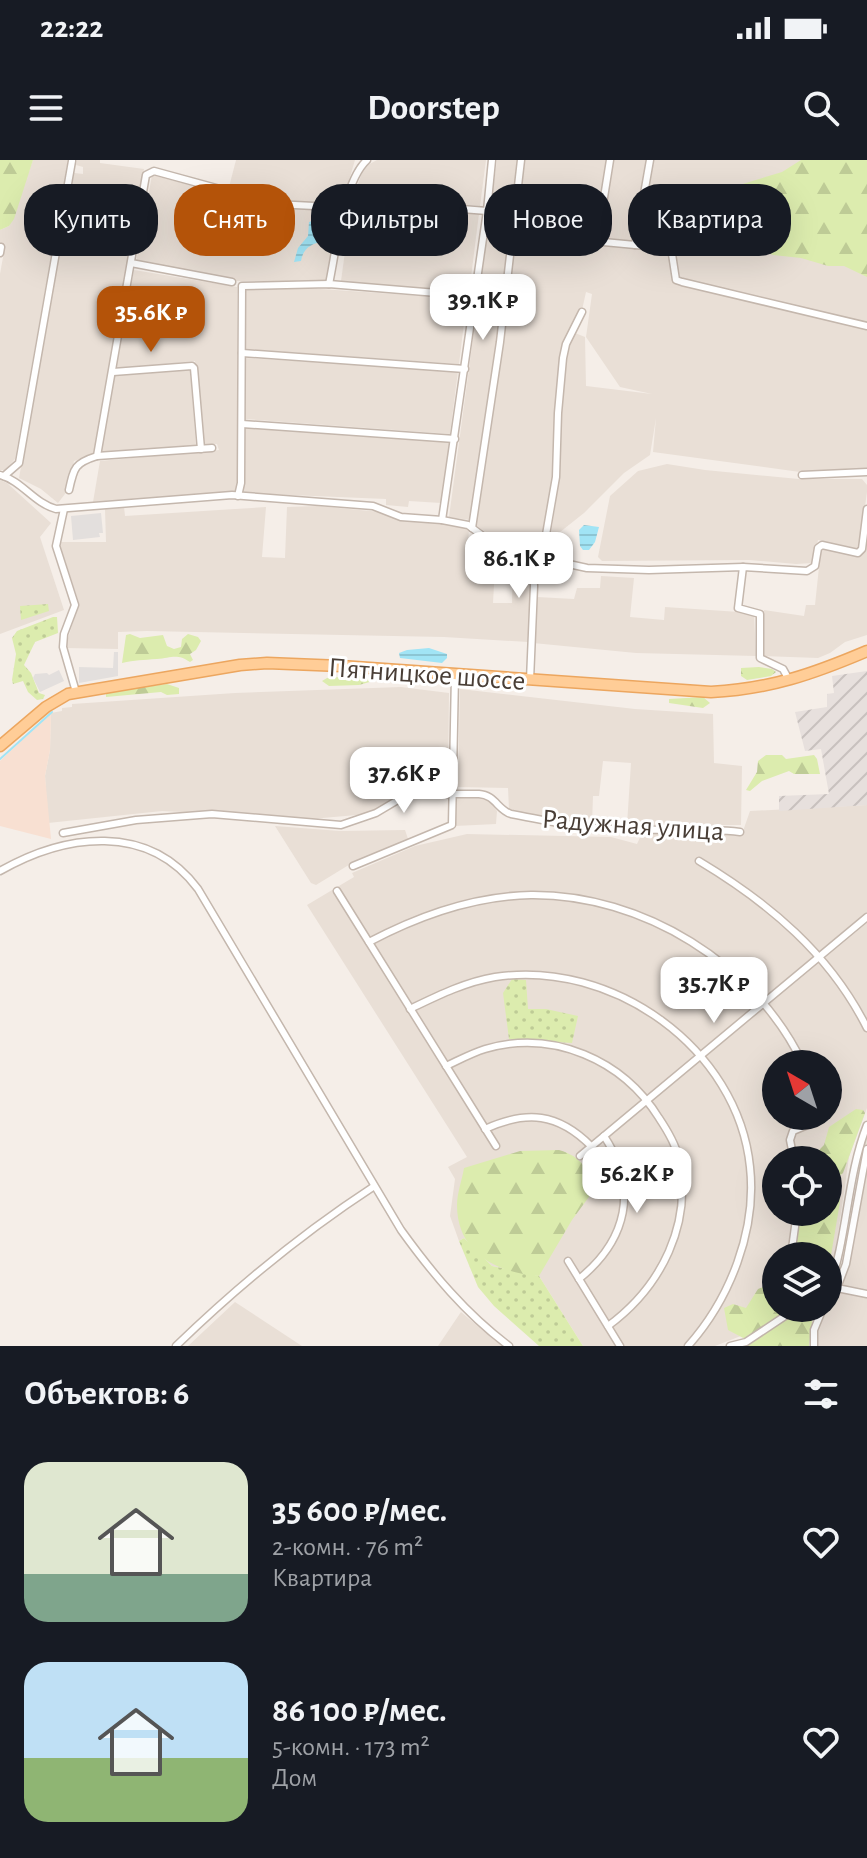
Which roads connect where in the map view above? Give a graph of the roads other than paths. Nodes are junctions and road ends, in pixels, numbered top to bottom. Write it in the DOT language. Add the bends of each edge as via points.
graph roads {
  1 [pos="367,160"];
  2 [pos="492,160"];
  3 [pos="521,160"];
  4 [pos="610,160"];
  5 [pos="651,160"];
  6 [pos="72,161"];
  7 [pos="353,184"];
  8 [pos="490,184"];
  9 [pos="606,184"];
  10 [pos="646,184"];
  11 [pos="311,206"];
  12 [pos="484,229"];
  13 [pos="335,256"];
  14 [pos="672,256"];
  15 [pos="131,263"];
  16 [pos="232,282"];
  17 [pos="329,284"];
  18 [pos="473,296"];
  19 [pos="582,312"];
  20 [pos="867,326"];
  21 [pos="242,353"];
  22 [pos="465,369"];
  23 [pos="113,372"];
  24 [pos="242,424"];
  25 [pos="455,439"];
  26 [pos="212,448"];
  27 [pos="201,449"];
  28 [pos="97,456"];
  29 [pos="867,472"];
  30 [pos="802,475"];
  31 [pos="2,476"];
  32 [pos="238,496"];
  33 [pos="65,507"];
  34 [pos="867,509"];
  35 [pos="442,520"];
  36 [pos="472,528"];
  37 [pos="535,556"];
  38 [pos="743,567"];
  39 [pos="867,651"];
  40 [pos="455,675"];
  41 [pos="530,680"];
  42 [pos="790,681"];
  43 [pos="76,692"];
  44 [pos="1,745"];
  45 [pos="453,794"];
  46 [pos="740,832"];
  47 [pos="63,833"];
  48 [pos="699,861"];
  49 [pos="353,866"];
  50 [pos="0,871"];
  51 [pos="337,891"];
  52 [pos="867,917"];
  53 [pos="369,942"];
  54 [pos="820,957"];
  55 [pos="763,1003"];
  56 [pos="410,1009"];
  57 [pos="867,1028"];
  58 [pos="795,1050"];
  59 [pos="700,1056"];
  60 [pos="446,1066"];
  61 [pos="647,1100"];
  62 [pos="867,1125"];
  63 [pos="485,1129"];
  64 [pos="604,1136"];
  65 [pos="496,1146"];
  66 [pos="591,1146"];
  67 [pos="867,1149"];
  68 [pos="580,1156"];
  69 [pos="373,1187"];
  70 [pos="842,1244"];
  71 [pos="568,1261"];
  72 [pos="579,1279"];
  73 [pos="867,1294"];
  74 [pos="776,1322"];
  75 [pos="817,1322"];
  76 [pos="608,1326"];
  77 [pos="176,1346"];
  78 [pos="509,1346"];
  79 [pos="620,1346"];
  80 [pos="688,1346"];
  81 [pos="730,1346"];
  82 [pos="814,1346"];
  1 -- 7 [label="street"];
  2 -- 8 [label="street"];
  3 -- 36 [label="street"];
  4 -- 9 [label="street"];
  5 -- 10 [label="street"];
  6 -- 31 [label="street" via="19,463"];
  11 -- 15 [label="street" via="275,204 154,171 146,175"];
  12 -- 18 [label="street"];
  13 -- 17 [label="street"];
  14 -- 20 [label="street" via="676,280"];
  15 -- 16 [label="street"];
  15 -- 23 [label="street"];
  17 -- 18 [label="street"];
  17 -- 21 [label="street" via="242,286"];
  18 -- 22 [label="street"];
  19 -- 37 [label="street" via="563,358 556,477 543,552"];
  21 -- 22 [label="street"];
  21 -- 24 [label="street"];
  22 -- 25 [label="street"];
  23 -- 27 [label="street" via="192,366"];
  23 -- 28 [label="street"];
  24 -- 25 [label="street"];
  24 -- 32 [label="street"];
  25 -- 35 [label="street"];
  26 -- 27 [label="street"];
  27 -- 28 [label="street"];
  28 -- 33 [label="street" via="75,466"];
  29 -- 30 [label="street"];
  31 -- 33 [label="street" via="44,505"];
  32 -- 33 [label="street"];
  32 -- 35 [label="street" via="373,506 401,517"];
  33 -- 43 [label="street" via="56,539 75,600 63,640"];
  34 -- 38 [label="street" via="858,553 822,545 815,566 807,571"];
  35 -- 36 [label="street"];
  36 -- 37 [label="street"];
  37 -- 38 [label="street" via="594,568"];
  37 -- 41 [label="street"];
  38 -- 42 [label="street" via="738,608 760,614 760,658 783,669"];
  39 -- 42 [label="main road, Пятницкое шоссе"];
  40 -- 41 [label="main road, Пятницкое шоссе"];
  40 -- 43 [label="main road, Пятницкое шоссе" via="267,663"];
  40 -- 45 [label="street"];
  41 -- 42 [label="main road, Пятницкое шоссе" via="711,692"];
  43 -- 44 [label="main road, Пятницкое шоссе" via="54,701"];
  45 -- 46 [label="street, Радужная улица" via="485,794 504,812 567,825"];
  45 -- 47 [label="street, Радужная улица" via="408,794 341,825 212,814"];
  45 -- 49 [label="street" via="450,827"];
  48 -- 54 [label="street" via="753,896"];
  50 -- 69 [label="street" via="47,850 100,841 135,844 174,863 198,889"];
  51 -- 53 [label="street"];
  52 -- 54 [label="street"];
  53 -- 55 [label="street" via="406,923 469,903 533,895 567,899 637,915 684,938 730,970"];
  53 -- 56 [label="street"];
  54 -- 55 [label="street"];
  54 -- 57 [label="street"];
  55 -- 58 [label="street"];
  55 -- 59 [label="street"];
  56 -- 59 [label="street" via="496,977 565,978 643,1007"];
  56 -- 60 [label="street"];
  59 -- 61 [label="street"];
  59 -- 80 [label="street" via="739,1118 751,1168 751,1197 733,1277"];
  60 -- 61 [label="street" via="487,1049 556,1046 580,1051 614,1069"];
  60 -- 63 [label="street"];
  61 -- 64 [label="street"];
  61 -- 76 [label="street" via="677,1152 683,1192 680,1214 660,1271 644,1294"];
  62 -- 70 [label="street"];
  63 -- 65 [label="street"];
  63 -- 66 [label="street" via="505,1120 540,1117 570,1128"];
  64 -- 66 [label="street"];
  64 -- 72 [label="street" via="622,1172 622,1214 608,1250"];
  66 -- 68 [label="street"];
  67 -- 73 [label="street" via="837,1288"];
  69 -- 77 [label="street" via="279,1253"];
  69 -- 78 [label="street" via="427,1266"];
  71 -- 72 [label="street"];
  72 -- 76 [label="street"];
  74 -- 81 [label="street"];
  75 -- 82 [label="street"];
  76 -- 79 [label="street"];
}
